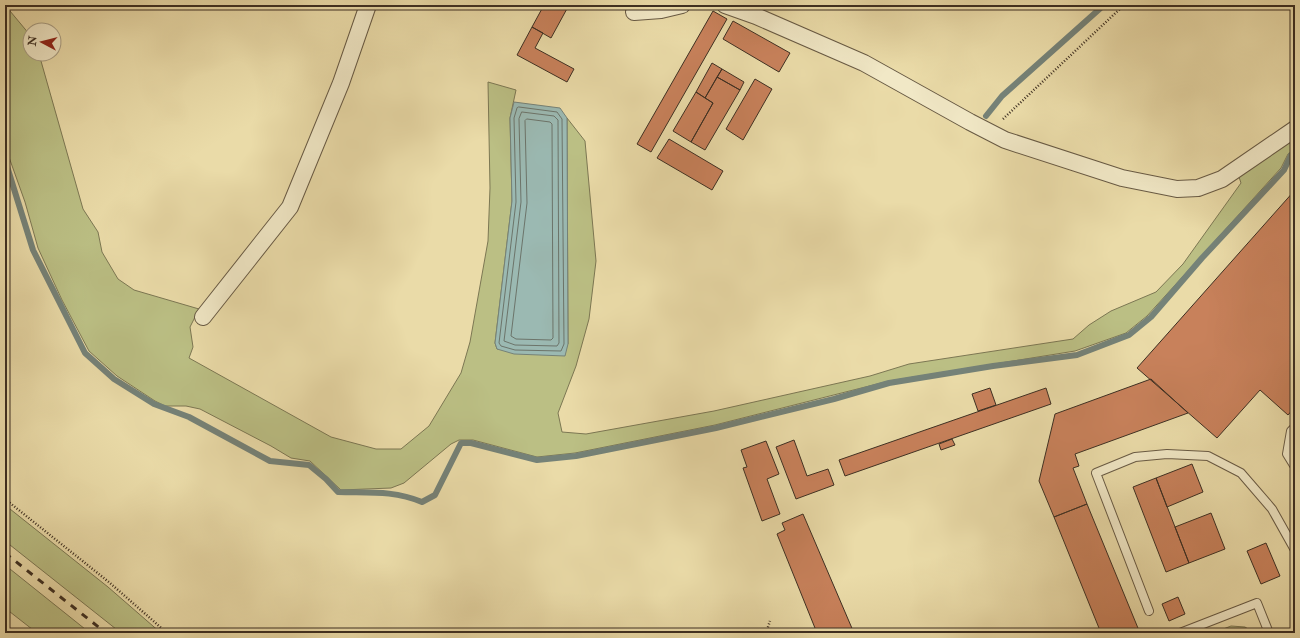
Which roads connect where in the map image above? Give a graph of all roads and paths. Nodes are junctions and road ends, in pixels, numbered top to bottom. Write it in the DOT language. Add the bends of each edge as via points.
graph roads {
  1 [pos="368,5"];
  2 [pos="682,5"];
  3 [pos="725,5"];
  4 [pos="1124,5"];
  5 [pos="634,12"];
  6 [pos="1295,129"];
  7 [pos="990,132"];
  8 [pos="203,317"];
  9 [pos="1295,427"];
  10 [pos="1295,467"];
  11 [pos="5,499"];
  12 [pos="1295,550"];
  13 [pos="1149,611"];
  14 [pos="770,621"];
  15 [pos="168,633"];
  16 [pos="766,633"];
  17 [pos="1180,633"];
  18 [pos="1269,633"];
  1 -- 8 [label="street" via="341,83 290,207"];
  2 -- 5 [label="street"];
  3 -- 7 [label="street" via="864,63"];
  4 -- 7 [label="path"];
  6 -- 7 [label="street" via="1222,179 1198,188 1177,189 1122,178 1005,140"];
  9 -- 10 [label="lane" via="1291,431 1287,454"];
  11 -- 15 [label="path"];
  12 -- 13 [label="lane" via="1272,509 1240,473 1208,456 1168,454 1135,457 1096,473"];
  14 -- 16 [label="path"];
  17 -- 18 [label="lane" via="1257,603"];
}
